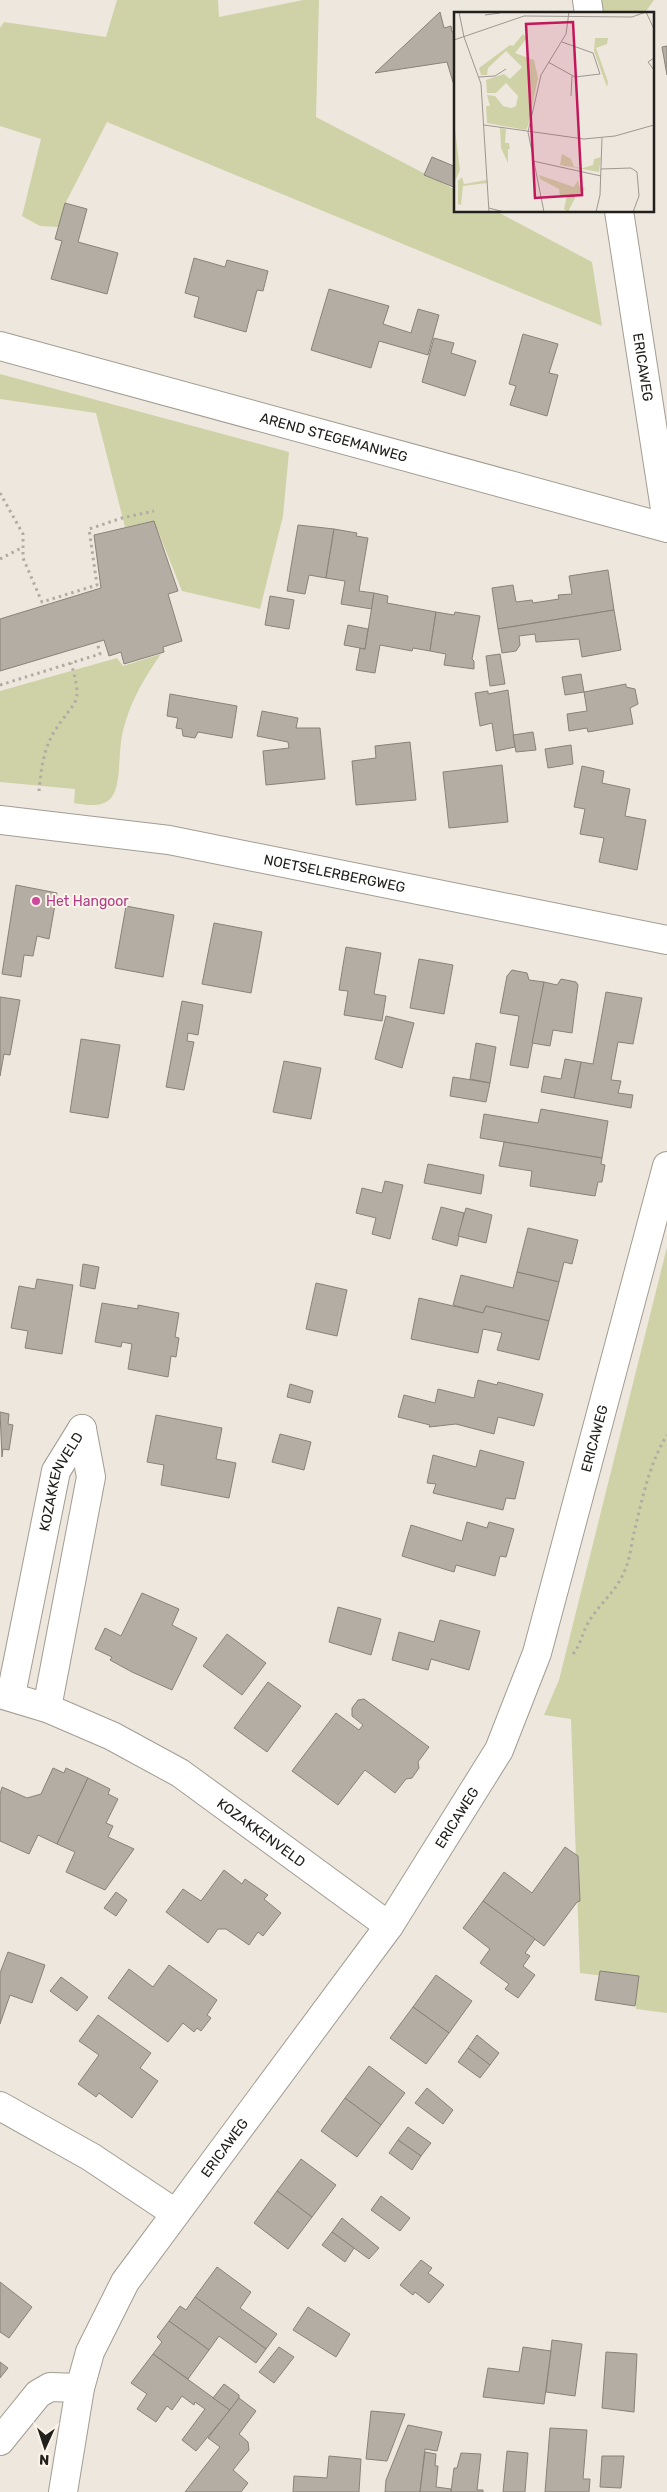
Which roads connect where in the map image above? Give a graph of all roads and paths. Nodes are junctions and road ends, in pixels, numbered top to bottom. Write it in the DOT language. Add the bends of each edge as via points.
graph roads {
  1 [pos="619,212"];
  2 [pos="0,346"];
  3 [pos="0,492"];
  4 [pos="154,511"];
  5 [pos="667,522"];
  6 [pos="667,528"];
  7 [pos="23,547"];
  8 [pos="0,559"];
  9 [pos="97,642"];
  10 [pos="70,663"];
  11 [pos="0,685"];
  12 [pos="0,820"];
  13 [pos="36,824"];
  14 [pos="667,940"];
  15 [pos="667,1166"];
  16 [pos="667,1435"];
  17 [pos="528,1675"];
  18 [pos="5,1695"];
  19 [pos="47,1708"];
  20 [pos="389,1926"];
  21 [pos="0,2106"];
  22 [pos="175,2213"];
  23 [pos="80,2388"];
  24 [pos="0,2441"];
  25 [pos="63,2492"];
  1 -- 5 [label="street, ERICAWEG"];
  2 -- 6 [label="street, AREND STEGEMANWEG"];
  3 -- 7 [label="path" via="23,534"];
  4 -- 7 [label="path" via="89,529 97,585 73,594 42,602 22,558"];
  7 -- 8 [label="path"];
  9 -- 10 [label="path" via="100,654"];
  10 -- 11 [label="path"];
  10 -- 13 [label="path" via="77,684 76,703 54,732 42,762"];
  12 -- 13 [label="street, NOETSELERBERGWEG"];
  13 -- 14 [label="street, NOETSELERBERGWEG" via="169,840"];
  15 -- 17 [label="street, ERICAWEG" via="540,1643"];
  16 -- 17 [label="path" via="659,1448 642,1502 626,1570 587,1625 580,1646 573,1655"];
  17 -- 20 [label="street, ERICAWEG" via="499,1750"];
  18 -- 19 [label="street, KOZAKKENVELD"];
  18 -- 19 [label="street, KOZAKKENVELD" via="56,1471 82,1429 91,1477"];
  19 -- 20 [label="street, KOZAKKENVELD" via="112,1736 180,1773"];
  20 -- 22 [label="street, ERICAWEG"];
  21 -- 22 [label="street" via="91,2157"];
  22 -- 23 [label="street, ERICAWEG" via="125,2282 106,2316 90,2352"];
  23 -- 24 [label="street" via="50,2387 38,2394"];
  23 -- 25 [label="street, ERICAWEG"];
}
